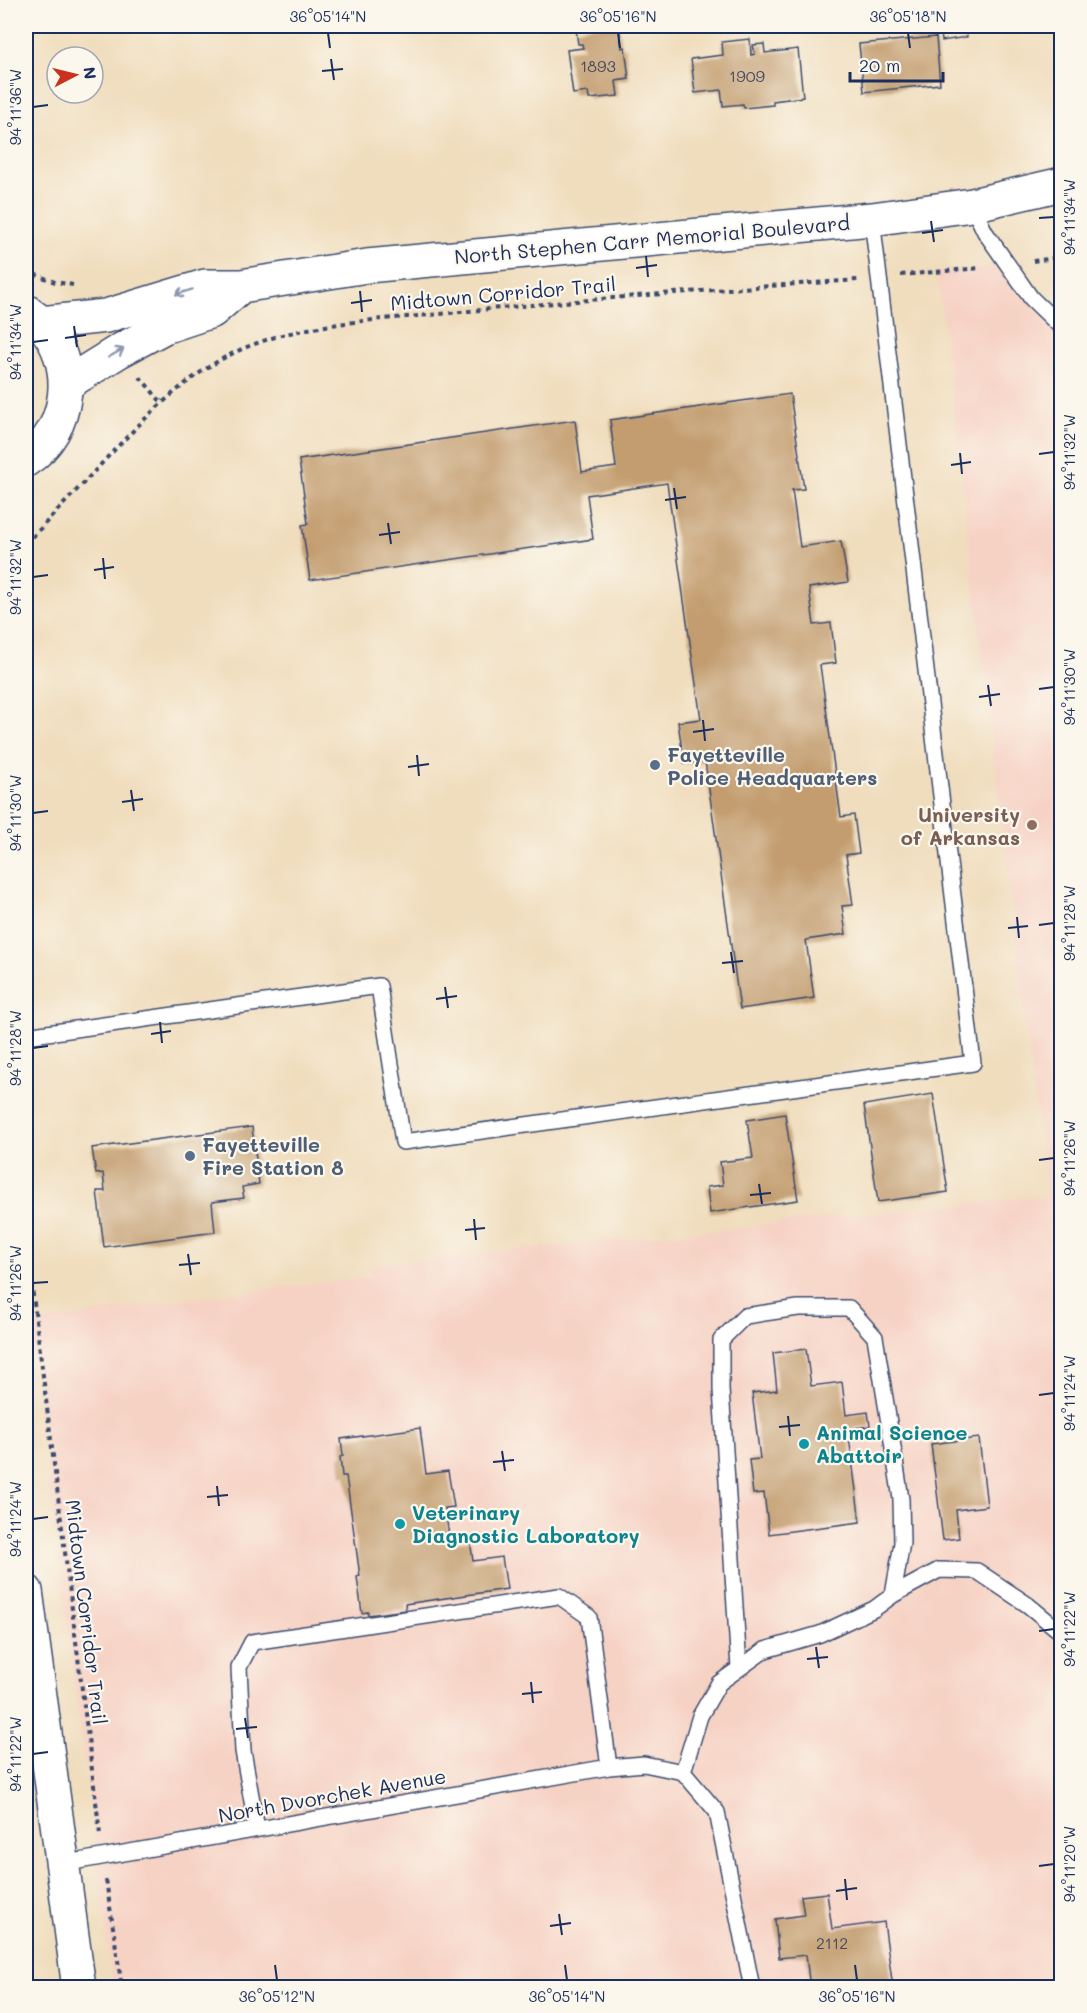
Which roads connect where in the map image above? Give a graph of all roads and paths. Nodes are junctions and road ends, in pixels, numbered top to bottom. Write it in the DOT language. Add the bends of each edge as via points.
graph roads {
  1 [pos="1062,184"];
  2 [pos="972,205"];
  3 [pos="872,219"];
  4 [pos="1062,257"];
  5 [pos="1007,265"];
  6 [pos="26,271"];
  7 [pos="879,277"];
  8 [pos="75,285"];
  9 [pos="241,286"];
  10 [pos="33,317"];
  11 [pos="1062,328"];
  12 [pos="66,384"];
  13 [pos="26,460"];
  14 [pos="26,544"];
  15 [pos="26,1036"];
  16 [pos="26,1239"];
  17 [pos="26,1591"];
  18 [pos="892,1594"];
  19 [pos="1062,1633"];
  20 [pos="739,1668"];
  21 [pos="609,1767"];
  22 [pos="683,1772"];
  23 [pos="257,1829"];
  24 [pos="103,1856"];
  25 [pos="62,1864"];
  26 [pos="79,1988"];
  27 [pos="122,1988"];
  28 [pos="752,1988"];
  1 -- 2 [label="street, North Stephen Carr Memorial Boulevard"];
  2 -- 3 [label="street, North Stephen Carr Memorial Boulevard"];
  2 -- 5 [label="lane"];
  3 -- 7 [label="lane"];
  3 -- 9 [label="street, North Stephen Carr Memorial Boulevard" via="367,266"];
  4 -- 5 [label="path, Midtown Corridor Trail"];
  5 -- 7 [label="path, Midtown Corridor Trail"];
  5 -- 11 [label="lane" via="1031,298"];
  6 -- 8 [label="path"];
  7 -- 14 [label="path, Midtown Corridor Trail" via="516,306 351,323 268,339 222,359 184,383 149,413"];
  7 -- 15 [label="lane" via="973,1063 403,1142 379,986"];
  9 -- 10 [label="street, North Stephen Carr Memorial Boulevard, one-way" via="205,286 106,316"];
  12 -- 9 [label="street, one-way" via="164,327 212,310"];
  10 -- 12 [label="street" via="57,347"];
  12 -- 13 [label="street" via="64,405 54,432"];
  16 -- 24 [label="path, Midtown Corridor Trail"];
  17 -- 25 [label="street"];
  18 -- 19 [label="lane" via="939,1570 977,1571"];
  18 -- 20 [label="lane" via="874,1609 820,1634 765,1650"];
  18 -- 20 [label="lane" via="902,1543 901,1499 876,1337 849,1308 798,1308 745,1316 721,1340 725,1469"];
  20 -- 22 [label="lane" via="719,1683 700,1716"];
  21 -- 22 [label="lane, North Dvorchek Avenue" via="644,1764"];
  21 -- 23 [label="lane, North Dvorchek Avenue"];
  21 -- 23 [label="lane" via="589,1617 559,1596 252,1642 238,1667 243,1751"];
  22 -- 28 [label="lane" via="717,1812"];
  23 -- 24 [label="lane, North Dvorchek Avenue"];
  24 -- 25 [label="lane, North Dvorchek Avenue"];
  24 -- 27 [label="path, Midtown Corridor Trail"];
  25 -- 26 [label="street"];
}
